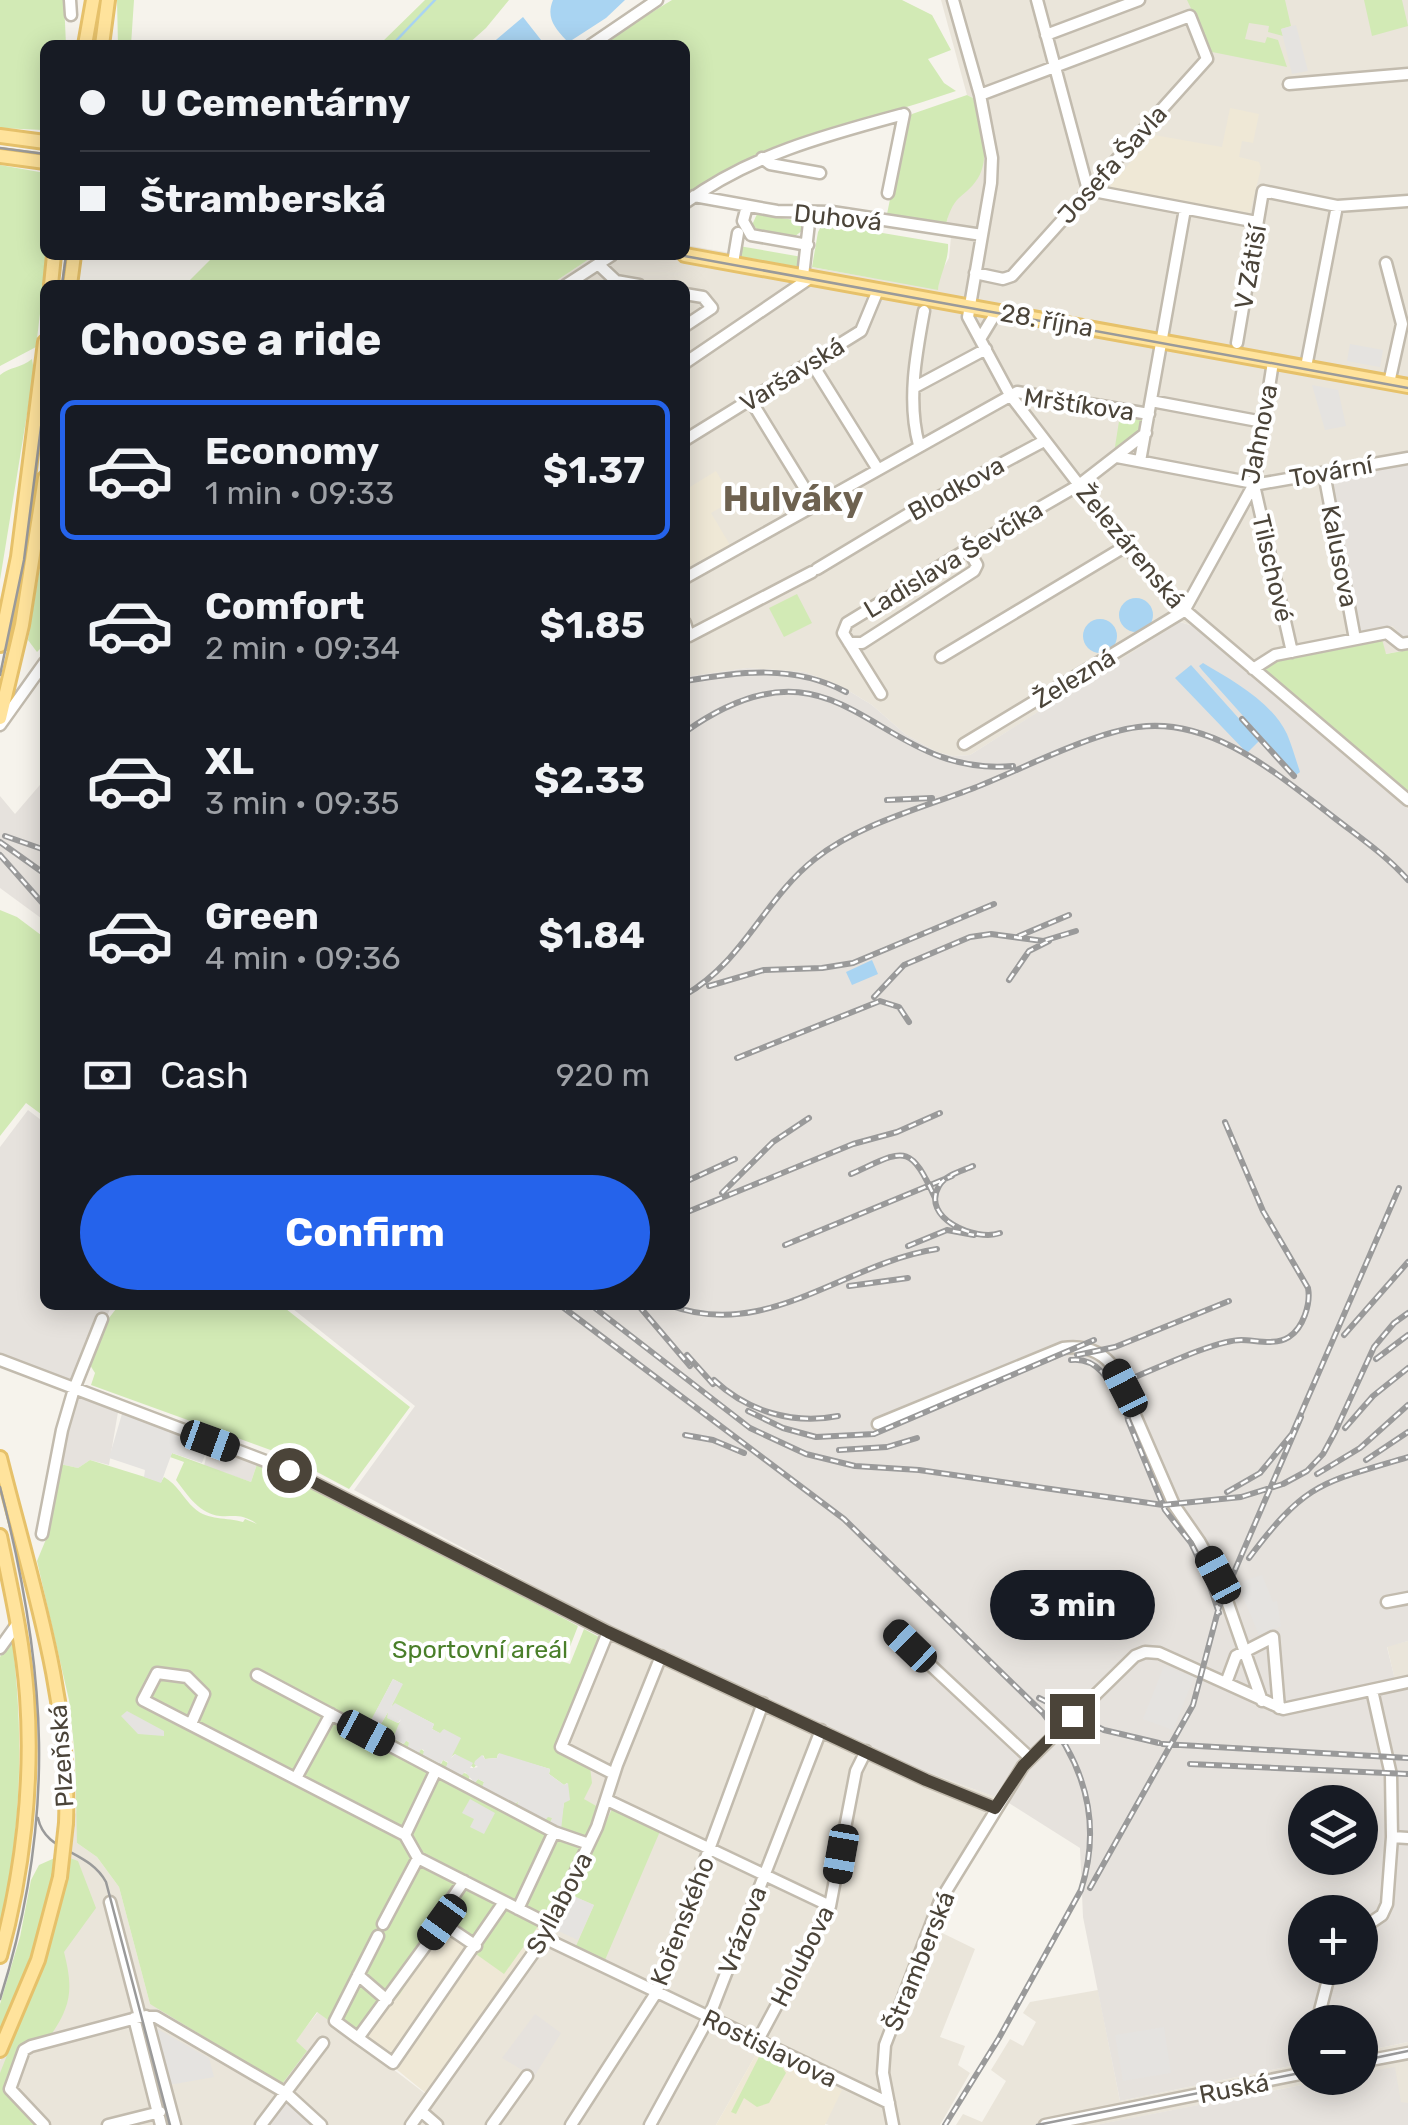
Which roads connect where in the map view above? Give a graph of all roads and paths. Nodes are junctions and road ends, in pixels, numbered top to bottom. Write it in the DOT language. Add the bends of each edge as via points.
graph roads {
  1 [pos="70,0"];
  2 [pos="93,0"];
  3 [pos="108,0"];
  4 [pos="657,0"];
  5 [pos="953,0"];
  6 [pos="1037,0"];
  7 [pos="1139,0"];
  8 [pos="70,16"];
  9 [pos="1046,36"];
  10 [pos="86,40"];
  11 [pos="103,40"];
  12 [pos="598,40"];
  13 [pos="1056,68"];
  14 [pos="1408,74"];
  15 [pos="1289,84"];
  16 [pos="980,96"];
  17 [pos="0,136"];
  18 [pos="40,141"];
  19 [pos="0,156"];
  20 [pos="762,158"];
  21 [pos="40,161"];
  22 [pos="820,173"];
  23 [pos="1088,190"];
  24 [pos="888,193"];
  25 [pos="690,200"];
  26 [pos="1408,201"];
  27 [pos="747,206"];
  28 [pos="1336,206"];
  29 [pos="1185,209"];
  30 [pos="810,214"];
  31 [pos="1257,222"];
  32 [pos="738,233"];
  33 [pos="982,234"];
  34 [pos="808,245"];
  35 [pos="690,256"];
  36 [pos="604,260"];
  37 [pos="1386,262"];
  38 [pos="733,263"];
  39 [pos="598,264"];
  40 [pos="975,273"];
  41 [pos="807,277"];
  42 [pos="574,280"];
  43 [pos="615,280"];
  44 [pos="878,290"];
  45 [pos="690,295"];
  46 [pos="1408,295"];
  47 [pos="1395,298"];
  48 [pos="969,306"];
  49 [pos="924,311"];
  50 [pos="996,311"];
  51 [pos="690,322"];
  52 [pos="1162,342"];
  53 [pos="1236,343"];
  54 [pos="983,344"];
  55 [pos="690,359"];
  56 [pos="811,362"];
  57 [pos="1274,362"];
  58 [pos="1306,368"];
  59 [pos="40,382"];
  60 [pos="1389,383"];
  61 [pos="915,386"];
  62 [pos="1408,386"];
  63 [pos="1010,395"];
  64 [pos="750,399"];
  65 [pos="1151,400"];
  66 [pos="1148,414"];
  67 [pos="1263,422"];
  68 [pos="1146,433"];
  69 [pos="690,437"];
  70 [pos="1044,441"];
  71 [pos="920,445"];
  72 [pos="1116,457"];
  73 [pos="1408,458"];
  74 [pos="1140,462"];
  75 [pos="877,468"];
  76 [pos="1324,473"];
  77 [pos="1254,484"];
  78 [pos="1078,485"];
  79 [pos="814,505"];
  80 [pos="40,516"];
  81 [pos="1126,546"];
  82 [pos="968,548"];
  83 [pos="690,575"];
  84 [pos="906,587"];
  85 [pos="917,607"];
  86 [pos="1184,611"];
  87 [pos="690,636"];
  88 [pos="1355,639"];
  89 [pos="849,642"];
  90 [pos="1408,643"];
  91 [pos="0,645"];
  92 [pos="1292,652"];
  93 [pos="941,657"];
  94 [pos="40,667"];
  95 [pos="13,668"];
  96 [pos="1253,669"];
  97 [pos="34,674"];
  98 [pos="881,694"];
  99 [pos="2,706"];
  100 [pos="0,722"];
  101 [pos="964,744"];
  102 [pos="1408,800"];
  103 [pos="102,1320"];
  104 [pos="0,1360"];
  105 [pos="74,1389"];
  106 [pos="878,1424"];
  107 [pos="0,1458"];
  108 [pos="42,1534"];
  109 [pos="0,1536"];
  110 [pos="1408,1598"];
  111 [pos="1387,1602"];
  112 [pos="18,1623"];
  113 [pos="608,1632"];
  114 [pos="895,1632"];
  115 [pos="0,1648"];
  116 [pos="1245,1651"];
  117 [pos="661,1656"];
  118 [pos="257,1675"];
  119 [pos="1408,1682"];
  120 [pos="1226,1683"];
  121 [pos="1372,1690"];
  122 [pos="1262,1700"];
  123 [pos="763,1704"];
  124 [pos="1279,1708"];
  125 [pos="331,1714"];
  126 [pos="191,1724"];
  127 [pos="821,1730"];
  128 [pos="866,1751"];
  129 [pos="1030,1758"];
  130 [pos="436,1770"];
  131 [pos="614,1774"];
  132 [pos="296,1778"];
  133 [pos="608,1800"];
  134 [pos="995,1808"];
  135 [pos="554,1832"];
  136 [pos="405,1834"];
  137 [pos="1392,1837"];
  138 [pos="1408,1838"];
  139 [pos="589,1844"];
  140 [pos="709,1849"];
  141 [pos="418,1858"];
  142 [pos="764,1875"];
  143 [pos="464,1881"];
  144 [pos="110,1902"];
  145 [pos="504,1902"];
  146 [pos="830,1906"];
  147 [pos="518,1909"];
  148 [pos="1378,1918"];
  149 [pos="442,1922"];
  150 [pos="383,1924"];
  151 [pos="550,1925"];
  152 [pos="378,1936"];
  153 [pos="544,1938"];
  154 [pos="476,1946"];
  155 [pos="0,1956"];
  156 [pos="358,1975"];
  157 [pos="656,1992"];
  158 [pos="387,2000"];
  159 [pos="140,2017"];
  160 [pos="708,2017"];
  161 [pos="358,2038"];
  162 [pos="757,2042"];
  163 [pos="323,2044"];
  164 [pos="0,2050"];
  165 [pos="1408,2053"];
  166 [pos="1378,2059"];
  167 [pos="527,2076"];
  168 [pos="1288,2076"];
  169 [pos="286,2094"];
  170 [pos="889,2104"];
  171 [pos="171,2110"];
  172 [pos="422,2112"];
  173 [pos="160,2119"];
  174 [pos="44,2125"];
  175 [pos="108,2125"];
  176 [pos="175,2125"];
  177 [pos="261,2125"];
  178 [pos="321,2125"];
  179 [pos="411,2125"];
  180 [pos="437,2125"];
  181 [pos="492,2125"];
  182 [pos="571,2125"];
  183 [pos="650,2125"];
  184 [pos="893,2125"];
  185 [pos="1045,2125"];
  1 -- 8 [label="street"];
  2 -- 10 [label="main road"];
  3 -- 11 [label="main road"];
  4 -- 12 [label="street"];
  5 -- 16 [label="street"];
  6 -- 9 [label="street"];
  7 -- 9 [label="street"];
  9 -- 13 [label="street"];
  13 -- 16 [label="street"];
  13 -- 23 [label="street"];
  13 -- 23 [label="street, Josefa Šavla" via="1190,16 1207,59"];
  14 -- 15 [label="street"];
  16 -- 33 [label="street" via="992,158"];
  17 -- 18 [label="main road"];
  19 -- 21 [label="main road"];
  20 -- 22 [label="street"];
  20 -- 24 [label="street" via="904,114"];
  20 -- 25 [label="street"];
  23 -- 29 [label="street"];
  23 -- 40 [label="street, Josefa Šavla" via="1012,276"];
  25 -- 27 [label="street, Duhová"];
  26 -- 28 [label="street"];
  27 -- 30 [label="street, Duhová"];
  27 -- 34 [label="street" via="744,222 751,234"];
  28 -- 31 [label="street, V Zátiší" via="1263,191"];
  28 -- 58 [label="street"];
  29 -- 31 [label="street"];
  29 -- 52 [label="street"];
  30 -- 33 [label="street, Duhová"];
  30 -- 34 [label="street"];
  31 -- 53 [label="street, V Zátiší"];
  32 -- 38 [label="street"];
  33 -- 40 [label="street"];
  34 -- 41 [label="street"];
  35 -- 38 [label="main road, 28. října"];
  36 -- 39 [label="street"];
  37 -- 47 [label="street"];
  38 -- 41 [label="main road, 28. října"];
  39 -- 42 [label="street"];
  39 -- 43 [label="street"];
  40 -- 48 [label="street"];
  41 -- 44 [label="main road, 28. října"];
  41 -- 55 [label="street"];
  44 -- 48 [label="main road, 28. října"];
  44 -- 56 [label="street, Varšavská" via="862,331"];
  45 -- 51 [label="street" via="712,308"];
  46 -- 47 [label="street"];
  47 -- 60 [label="street" via="1402,326"];
  48 -- 50 [label="main road, 28. října"];
  48 -- 54 [label="street, Železárenská"];
  49 -- 61 [label="street"];
  50 -- 52 [label="main road, 28. října"];
  50 -- 54 [label="street"];
  52 -- 57 [label="main road, 28. října"];
  52 -- 65 [label="street"];
  54 -- 61 [label="street"];
  54 -- 63 [label="street, Železárenská"];
  56 -- 64 [label="street, Varšavská"];
  56 -- 75 [label="street"];
  57 -- 58 [label="main road, 28. října"];
  57 -- 67 [label="street, Jahnova"];
  58 -- 60 [label="main road, 28. října"];
  59 -- 91 [label="main road"];
  60 -- 62 [label="main road, 28. října"];
  61 -- 71 [label="street"];
  63 -- 66 [label="street, Mrštíkova" via="1021,391"];
  63 -- 70 [label="street, Železárenská"];
  63 -- 71 [label="street"];
  64 -- 69 [label="street, Varšavská"];
  64 -- 79 [label="street"];
  65 -- 66 [label="street"];
  65 -- 67 [label="street"];
  66 -- 68 [label="street"];
  67 -- 77 [label="street, Jahnova"];
  68 -- 72 [label="street, Ladislava Ševčíka"];
  68 -- 74 [label="street"];
  70 -- 78 [label="street, Železárenská"];
  70 -- 87 [label="street, Blodkova"];
  71 -- 75 [label="street"];
  72 -- 74 [label="street, Tovární"];
  72 -- 78 [label="street, Ladislava Ševčíka"];
  73 -- 76 [label="street, Tovární"];
  74 -- 77 [label="street, Tovární"];
  75 -- 79 [label="street"];
  76 -- 77 [label="street, Tovární"];
  76 -- 88 [label="street, Kalusova"];
  77 -- 86 [label="street, Jahnova"];
  77 -- 92 [label="street, Tilschové"];
  78 -- 81 [label="street, Železárenská"];
  78 -- 82 [label="street, Ladislava Ševčíka"];
  79 -- 83 [label="street"];
  80 -- 95 [label="main road"];
  81 -- 86 [label="street, Železárenská"];
  81 -- 93 [label="street"];
  82 -- 84 [label="street, Ladislava Ševčíka"];
  82 -- 85 [label="street" via="976,568"];
  84 -- 85 [label="street"];
  84 -- 89 [label="street, Ladislava Ševčíka" via="848,624"];
  85 -- 89 [label="street" via="862,643"];
  86 -- 96 [label="street, Železárenská"];
  86 -- 101 [label="street, Železná"];
  88 -- 90 [label="street" via="1387,633"];
  88 -- 92 [label="street"];
  89 -- 98 [label="street, Ladislava Ševčíka"];
  92 -- 96 [label="street" via="1270,656"];
  94 -- 97 [label="street"];
  95 -- 97 [label="street" via="22,676"];
  95 -- 99 [label="main road"];
  96 -- 102 [label="street, Železárenská"];
  97 -- 99 [label="street"];
  97 -- 100 [label="street"];
  99 -- 100 [label="main road"];
  103 -- 105 [label="street"];
  104 -- 105 [label="street"];
  105 -- 108 [label="street"];
  105 -- 113 [label="street" via="289,1470"];
  106 -- 116 [label="street" via="1062,1348 1100,1353 1115,1369 1174,1505 1218,1575"];
  107 -- 164 [label="main road, Plzeňská, bridge" via="38,1601 66,1760 60,1877 38,1960"];
  109 -- 112 [label="main road, Plzeňská"];
  110 -- 111 [label="street"];
  112 -- 115 [label="street"];
  112 -- 155 [label="main road, Plzeňská" via="28,1698 23,1832"];
  113 -- 117 [label="street"];
  113 -- 131 [label="street" via="561,1747"];
  114 -- 129 [label="street"];
  116 -- 120 [label="street" via="1236,1656"];
  116 -- 122 [label="street"];
  116 -- 124 [label="street" via="1273,1638"];
  117 -- 123 [label="street"];
  117 -- 131 [label="street, Syllabova"];
  118 -- 125 [label="street"];
  119 -- 121 [label="street"];
  120 -- 122 [label="street"];
  120 -- 129 [label="street, Štramberská" via="1156,1652 1140,1654"];
  121 -- 124 [label="street"];
  121 -- 137 [label="street" via="1391,1775"];
  122 -- 124 [label="street"];
  123 -- 127 [label="street"];
  123 -- 140 [label="street, Kořenského"];
  125 -- 130 [label="street"];
  125 -- 132 [label="street"];
  126 -- 126 [label="street" via="143,1700 157,1673 188,1676 204,1694"];
  126 -- 132 [label="street"];
  127 -- 128 [label="street"];
  127 -- 142 [label="street, Vrázova"];
  128 -- 134 [label="street"];
  128 -- 146 [label="street, Holubova"];
  129 -- 134 [label="street, Štramberská"];
  130 -- 135 [label="street"];
  130 -- 136 [label="street"];
  131 -- 133 [label="street, Syllabova"];
  132 -- 136 [label="street"];
  133 -- 139 [label="street, Syllabova"];
  133 -- 140 [label="street"];
  134 -- 170 [label="street, Štramberská" via="940,1900 892,2028 883,2066"];
  135 -- 139 [label="street"];
  135 -- 147 [label="street"];
  136 -- 141 [label="street"];
  137 -- 138 [label="street"];
  137 -- 148 [label="street" via="1386,1904"];
  139 -- 151 [label="street, Syllabova"];
  140 -- 142 [label="street"];
  140 -- 157 [label="street, Kořenského"];
  141 -- 143 [label="street"];
  141 -- 150 [label="street"];
  142 -- 146 [label="street"];
  142 -- 160 [label="street, Vrázova"];
  143 -- 145 [label="street"];
  143 -- 149 [label="street"];
  144 -- 159 [label="street"];
  145 -- 147 [label="street"];
  145 -- 154 [label="street"];
  146 -- 162 [label="street, Holubova"];
  147 -- 151 [label="street"];
  149 -- 154 [label="street"];
  149 -- 158 [label="street"];
  151 -- 153 [label="street, Syllabova"];
  152 -- 156 [label="street"];
  153 -- 157 [label="street, Rostislavova"];
  153 -- 172 [label="street, Syllabova"];
  154 -- 161 [label="street" via="393,2064"];
  156 -- 158 [label="street"];
  156 -- 161 [label="street" via="335,2021"];
  157 -- 160 [label="street, Rostislavova"];
  157 -- 182 [label="street, Kořenského"];
  158 -- 161 [label="street"];
  159 -- 169 [label="street" via="174,2026"];
  159 -- 171 [label="street"];
  159 -- 173 [label="street"];
  159 -- 174 [label="street" via="27,2048 9,2084"];
  160 -- 162 [label="street, Rostislavova"];
  160 -- 183 [label="street, Vrázova"];
  162 -- 170 [label="street, Rostislavova"];
  163 -- 169 [label="street"];
  165 -- 166 [label="street"];
  167 -- 181 [label="street"];
  168 -- 185 [label="street, Ruská"];
  169 -- 177 [label="street"];
  169 -- 178 [label="street"];
  170 -- 184 [label="street, Štramberská"];
  171 -- 173 [label="street"];
  171 -- 176 [label="street"];
  172 -- 179 [label="street, Syllabova"];
  172 -- 180 [label="street"];
  173 -- 175 [label="street"];
}
